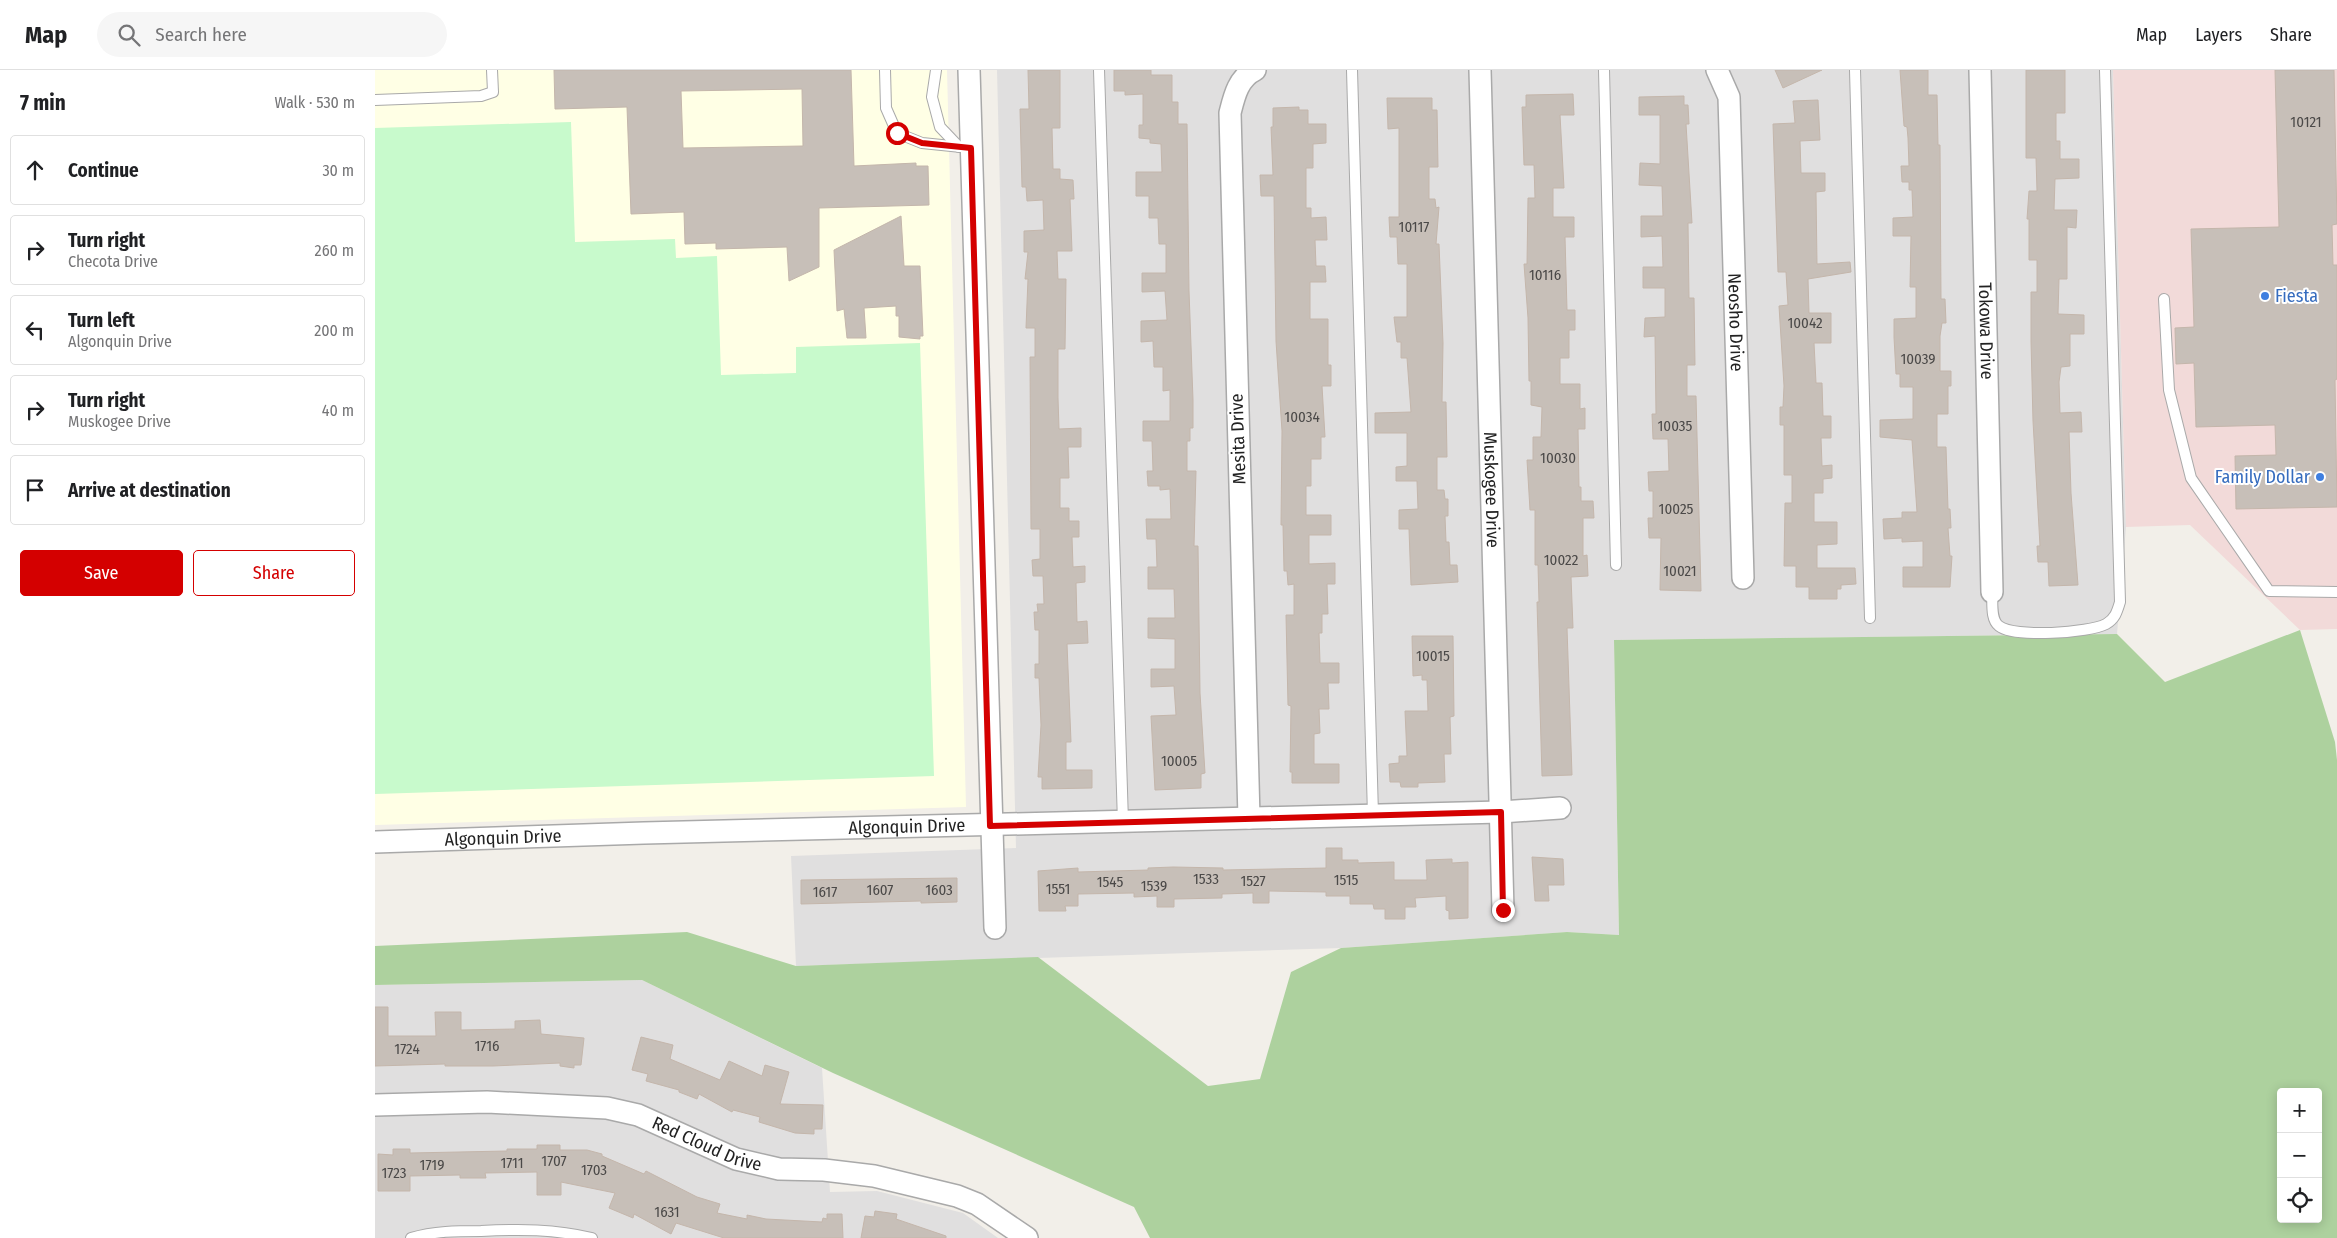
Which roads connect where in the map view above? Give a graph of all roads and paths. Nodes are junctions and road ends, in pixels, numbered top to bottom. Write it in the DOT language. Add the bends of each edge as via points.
graph roads {
  1 [pos="492,70"];
  2 [pos="885,70"];
  3 [pos="936,70"];
  4 [pos="969,70"];
  5 [pos="1099,70"];
  6 [pos="1255,70"];
  7 [pos="1353,70"];
  8 [pos="1480,70"];
  9 [pos="1604,70"];
  10 [pos="1717,70"];
  11 [pos="1855,70"];
  12 [pos="1980,70"];
  13 [pos="2105,70"];
  14 [pos="375,100"];
  15 [pos="965,147"];
  16 [pos="2164,299"];
  17 [pos="1616,566"];
  18 [pos="1743,578"];
  19 [pos="1992,592"];
  20 [pos="2337,592"];
  21 [pos="1870,618"];
  22 [pos="1560,808"];
  23 [pos="1501,812"];
  24 [pos="1373,815"];
  25 [pos="1249,818"];
  26 [pos="1123,822"];
  27 [pos="990,826"];
  28 [pos="375,842"];
  29 [pos="1503,910"];
  30 [pos="995,928"];
  31 [pos="375,1106"];
  32 [pos="411,1238"];
  33 [pos="592,1238"];
  34 [pos="1027,1238"];
  1 -- 14 [label="lane" via="493,92 481,96"];
  2 -- 15 [label="lane" via="886,108 897,133 922,143"];
  3 -- 15 [label="lane" via="932,97 940,127"];
  4 -- 15 [label="street"];
  5 -- 26 [label="lane"];
  6 -- 25 [label="street, Mesita Drive" via="1235,90 1230,114"];
  7 -- 24 [label="lane"];
  8 -- 23 [label="street, Muskogee Drive"];
  9 -- 17 [label="lane"];
  10 -- 18 [label="street, Neosho Drive" via="1729,97"];
  11 -- 21 [label="lane"];
  12 -- 19 [label="street, Tokowa Drive"];
  13 -- 19 [label="lane" via="2117,615 2106,624 2087,631 2009,631 1998,625 1993,615"];
  15 -- 27 [label="street"];
  16 -- 20 [label="lane" via="2169,390 2191,478 2269,591"];
  22 -- 23 [label="street, Algonquin Drive"];
  23 -- 24 [label="street, Algonquin Drive"];
  23 -- 29 [label="street, Muskogee Drive"];
  24 -- 25 [label="street, Algonquin Drive"];
  25 -- 26 [label="street, Algonquin Drive"];
  26 -- 27 [label="street, Algonquin Drive"];
  27 -- 28 [label="street, Algonquin Drive"];
  27 -- 30 [label="street"];
  31 -- 34 [label="street, Red Cloud Drive" via="487,1102 607,1108 638,1115 735,1159 779,1169 874,1176 957,1196 977,1204"];
  32 -- 33 [label="lane" via="445,1232 526,1229 563,1231"];
}
